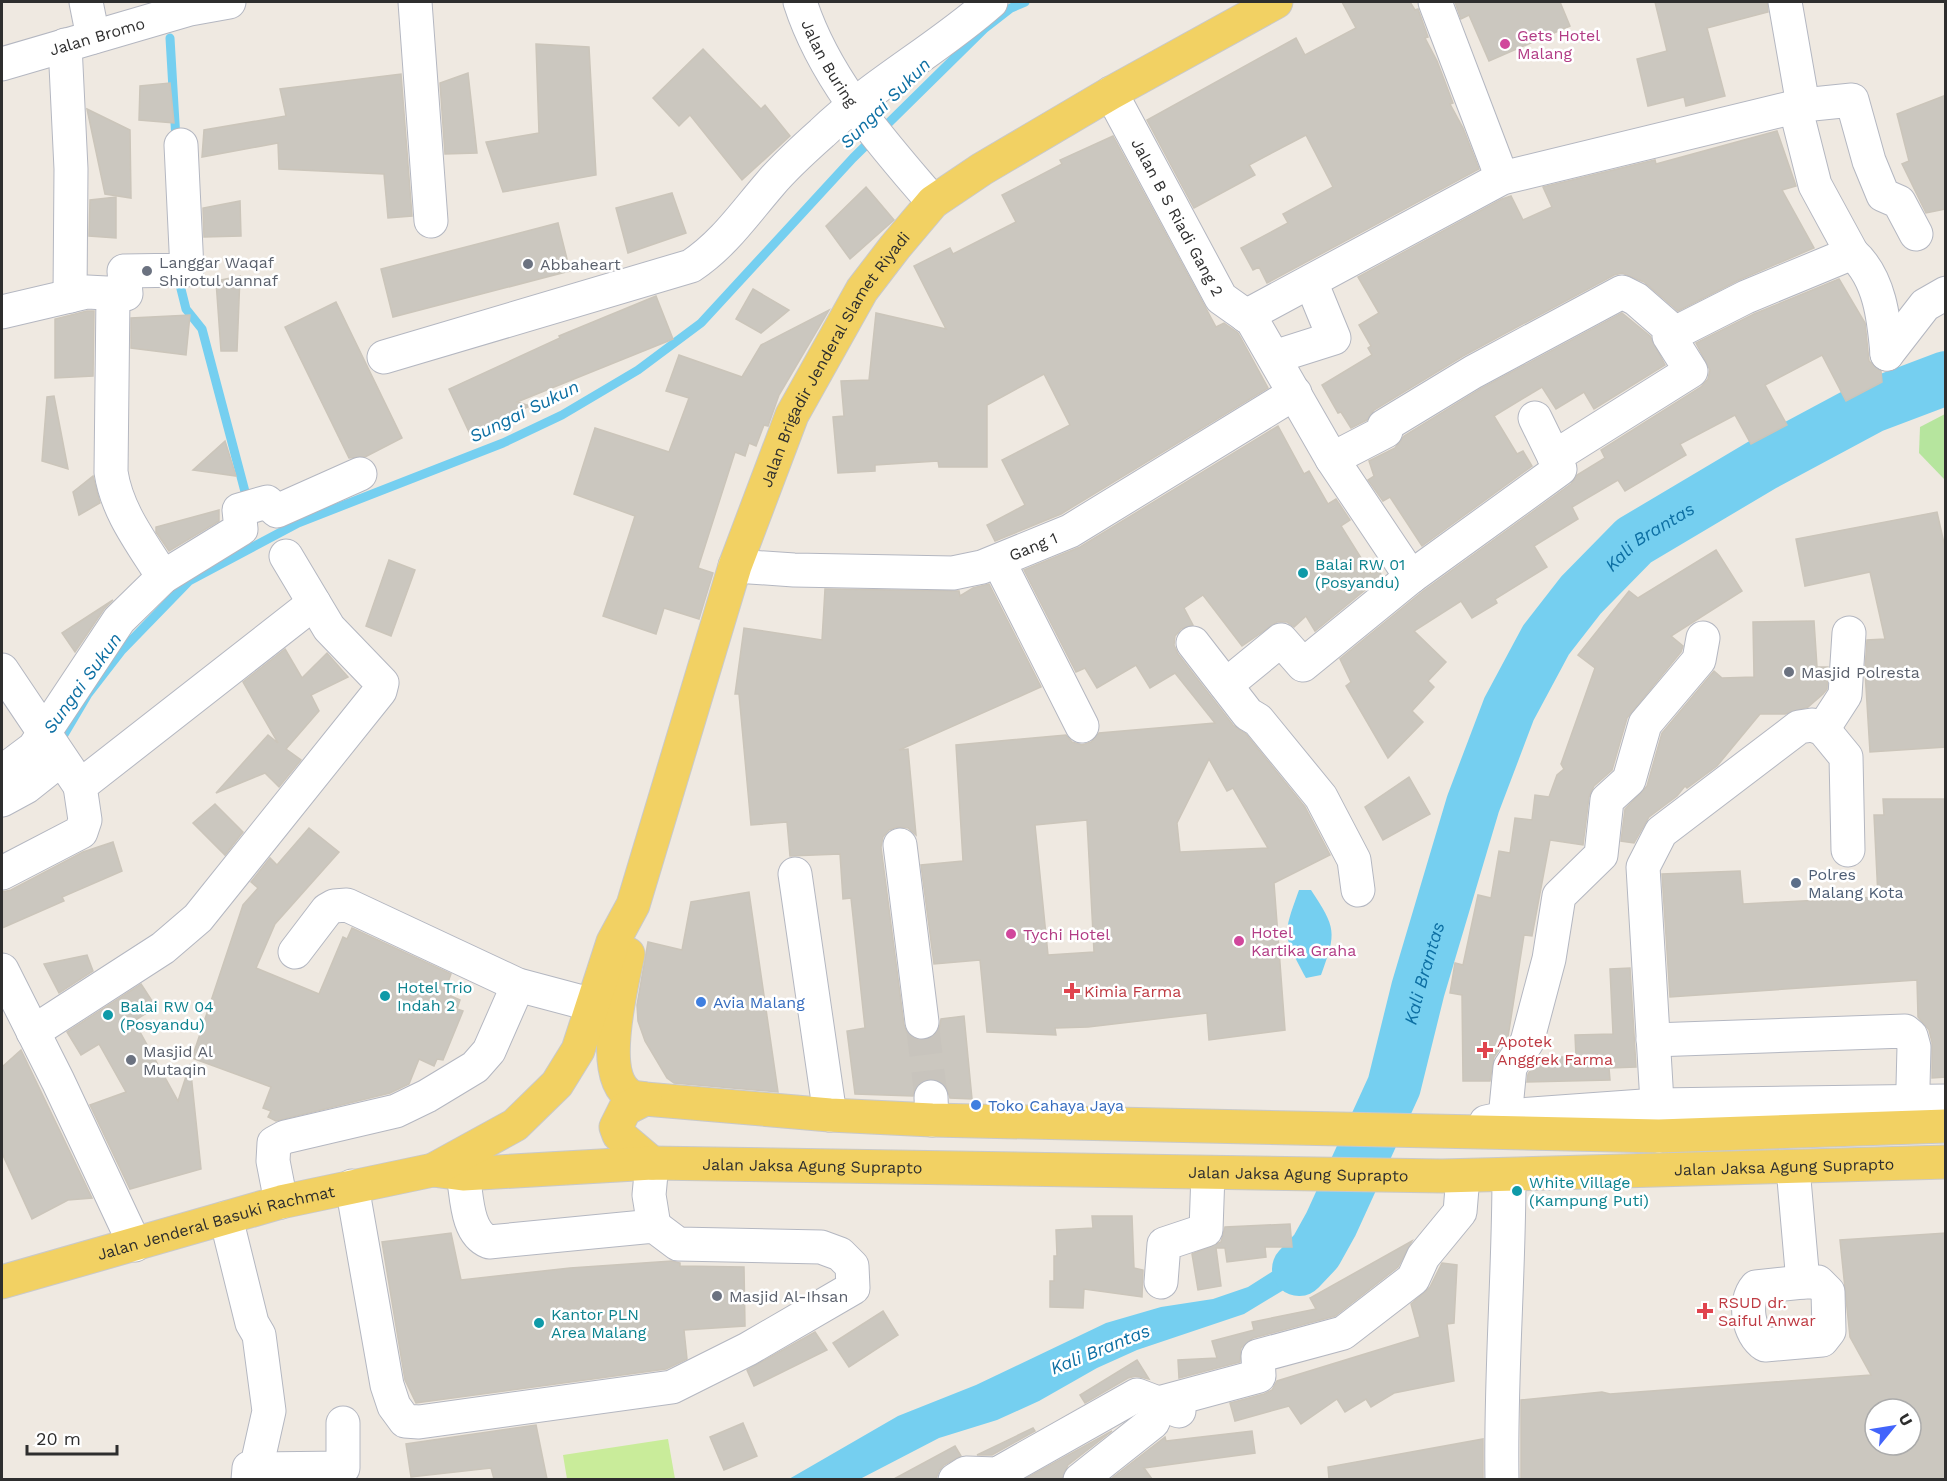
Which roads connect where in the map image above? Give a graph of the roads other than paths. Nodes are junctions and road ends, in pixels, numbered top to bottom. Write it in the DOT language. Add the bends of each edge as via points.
graph roads {
  1 [pos="86,2"];
  2 [pos="228,2"];
  3 [pos="415,2"];
  4 [pos="800,2"];
  5 [pos="992,2"];
  6 [pos="1276,2"];
  7 [pos="1435,2"];
  8 [pos="1785,2"];
  9 [pos="79,41"];
  10 [pos="2,64"];
  11 [pos="1111,93"];
  12 [pos="1799,106"];
  13 [pos="859,113"];
  14 [pos="181,145"];
  15 [pos="1502,178"];
  16 [pos="933,202"];
  17 [pos="431,221"];
  18 [pos="1916,234"];
  19 [pos="1852,253"];
  20 [pos="1311,282"];
  21 [pos="1946,293"];
  22 [pos="113,295"];
  23 [pos="70,296"];
  24 [pos="2,312"];
  25 [pos="1246,316"];
  26 [pos="1674,333"];
  27 [pos="384,357"];
  28 [pos="1274,357"];
  29 [pos="1295,393"];
  30 [pos="1535,418"];
  31 [pos="1554,457"];
  32 [pos="1332,459"];
  33 [pos="360,474"];
  34 [pos="286,556"];
  35 [pos="999,562"];
  36 [pos="735,566"];
  37 [pos="163,577"];
  38 [pos="1412,577"];
  39 [pos="314,603"];
  40 [pos="1849,633"];
  41 [pos="1703,638"];
  42 [pos="1193,643"];
  43 [pos="2,670"];
  44 [pos="1226,685"];
  45 [pos="1082,726"];
  46 [pos="1823,729"];
  47 [pos="52,748"];
  48 [pos="2,772"];
  49 [pos="80,786"];
  50 [pos="2,800"];
  51 [pos="900,845"];
  52 [pos="1848,850"];
  53 [pos="2,873"];
  54 [pos="795,874"];
  55 [pos="1358,890"];
  56 [pos="633,905"];
  57 [pos="295,952"];
  58 [pos="2,970"];
  59 [pos="518,985"];
  60 [pos="593,1005"];
  61 [pos="921,1022"];
  62 [pos="33,1032"];
  63 [pos="1653,1040"];
  64 [pos="645,1099"];
  65 [pos="1946,1101"];
  66 [pos="830,1115"];
  67 [pos="1913,1115"];
  68 [pos="1505,1118"];
  69 [pos="1658,1121"];
  70 [pos="515,1125"];
  71 [pos="1946,1126"];
  72 [pos="1449,1130"];
  73 [pos="1946,1162"];
  74 [pos="652,1163"];
  75 [pos="1793,1168"];
  76 [pos="448,1172"];
  77 [pos="1208,1173"];
  78 [pos="1509,1175"];
  79 [pos="1452,1176"];
  80 [pos="352,1186"];
  81 [pos="281,1203"];
  82 [pos="226,1218"];
  83 [pos="654,1226"];
  84 [pos="135,1245"];
  85 [pos="2,1282"];
  86 [pos="1161,1282"];
  87 [pos="1803,1282"];
  88 [pos="1159,1403"];
  89 [pos="1224,1403"];
  90 [pos="343,1423"];
  91 [pos="252,1474"];
  92 [pos="955,1479"];
  93 [pos="1080,1479"];
  94 [pos="1502,1479"];
  1 -- 9 [label="street"];
  2 -- 9 [label="street, Jalan Bromo"];
  3 -- 17 [label="street"];
  4 -- 13 [label="street, Jalan Buring" via="816,44"];
  5 -- 13 [label="street" via="958,32 876,86"];
  6 -- 11 [label="main road, Jalan Brigadir Jenderal Slamet Riyadi"];
  7 -- 15 [label="street"];
  8 -- 12 [label="street"];
  9 -- 10 [label="street, Jalan Bromo"];
  9 -- 23 [label="street" via="71,170"];
  11 -- 16 [label="main road, Jalan Brigadir Jenderal Slamet Riyadi"];
  11 -- 25 [label="street, Jalan B S Riadi Gang 2" via="1221,298"];
  12 -- 15 [label="street"];
  12 -- 18 [label="street" via="1852,100 1883,195 1899,202"];
  12 -- 19 [label="street" via="1815,185"];
  13 -- 16 [label="street, Jalan Buring"];
  13 -- 27 [label="street" via="771,182 721,243 691,266"];
  14 -- 22 [label="street" via="187,270 124,271 126,294"];
  15 -- 20 [label="street"];
  16 -- 36 [label="main road, Jalan Brigadir Jenderal Slamet Riyadi" via="862,290 831,342 792,415"];
  19 -- 21 [label="street" via="1864,264 1883,313 1887,354 1925,305"];
  19 -- 26 [label="street" via="1746,297"];
  20 -- 25 [label="street"];
  20 -- 28 [label="street" via="1334,338"];
  22 -- 23 [label="street" via="87,292"];
  22 -- 37 [label="street" via="112,479 120,508"];
  23 -- 24 [label="street"];
  25 -- 28 [label="street, Jalan B S Riadi Gang 2"];
  26 -- 31 [label="street" via="1669,336 1691,371"];
  26 -- 32 [label="street" via="1636,299 1622,292 1473,372 1384,426 1386,430"];
  28 -- 29 [label="street, Jalan B S Riadi Gang 2"];
  29 -- 32 [label="street, Jalan B S Riadi Gang 2"];
  29 -- 35 [label="street, Gang 1" via="1070,531"];
  30 -- 31 [label="street"];
  31 -- 38 [label="street" via="1560,469"];
  32 -- 38 [label="street, Jalan B S Riadi Gang 2"];
  33 -- 37 [label="street" via="276,511 267,502 239,510 241,529"];
  34 -- 39 [label="street"];
  35 -- 36 [label="street, Gang 1" via="953,573"];
  35 -- 45 [label="street"];
  36 -- 56 [label="main road, Jalan Brigadir Jenderal Slamet Riyadi"];
  37 -- 47 [label="street" via="119,620 81,674"];
  38 -- 44 [label="street" via="1303,665 1281,640"];
  39 -- 49 [label="street"];
  39 -- 62 [label="street" via="329,628 382,683 380,691 198,918 163,948"];
  40 -- 46 [label="street" via="1845,695"];
  41 -- 68 [label="street" via="1699,660 1645,724 1629,780 1607,800 1601,855 1559,896 1549,959 1527,1042 1510,1067"];
  42 -- 44 [label="street"];
  43 -- 47 [label="street"];
  44 -- 55 [label="street" via="1321,797 1354,860"];
  46 -- 52 [label="street" via="1846,757"];
  46 -- 63 [label="street" via="1812,725 1799,727 1661,832 1644,867"];
  47 -- 48 [label="street" via="34,748"];
  47 -- 49 [label="street"];
  47 -- 50 [label="street" via="26,787"];
  49 -- 53 [label="street" via="85,820 81,832"];
  51 -- 61 [label="street"];
  54 -- 66 [label="street"];
  56 -- 60 [label="main road, Jalan Brigadir Jenderal Slamet Riyadi" via="613,942"];
  56 -- 64 [label="main road, Jalan Brigadir Jenderal Slamet Riyadi" via="632,939 616,1019 615,1072 631,1096"];
  57 -- 59 [label="street" via="327,910 347,905"];
  58 -- 62 [label="street"];
  59 -- 60 [label="street"];
  59 -- 81 [label="street" via="489,1051 475,1067 396,1111 285,1137 274,1143 273,1161"];
  60 -- 70 [label="main road, Jalan Brigadir Jenderal Slamet Riyadi" via="578,1050 557,1084"];
  62 -- 84 [label="street"];
  63 -- 67 [label="street" via="1905,1031 1914,1047"];
  63 -- 69 [label="street"];
  64 -- 66 [label="main road"];
  64 -- 74 [label="main road" via="625,1109 616,1127 619,1135"];
  65 -- 67 [label="street"];
  66 -- 72 [label="main road" via="932,1108 1288,1127"];
  67 -- 69 [label="main road"];
  67 -- 71 [label="main road"];
  68 -- 69 [label="street"];
  68 -- 72 [label="street"];
  69 -- 72 [label="main road"];
  70 -- 76 [label="main road, Jalan Jenderal Basuki Rachmat"];
  73 -- 75 [label="main road, Jalan Jaksa Agung Suprapto"];
  74 -- 76 [label="main road, Jalan Jaksa Agung Suprapto"];
  74 -- 77 [label="main road, Jalan Jaksa Agung Suprapto"];
  74 -- 83 [label="street" via="649,1196"];
  75 -- 78 [label="main road, Jalan Jaksa Agung Suprapto"];
  75 -- 87 [label="street"];
  76 -- 80 [label="main road, Jalan Jenderal Basuki Rachmat"];
  76 -- 83 [label="street" via="473,1228 479,1238 489,1242"];
  77 -- 79 [label="main road, Jalan Jaksa Agung Suprapto"];
  77 -- 86 [label="street" via="1206,1230 1164,1244"];
  78 -- 79 [label="main road, Jalan Jaksa Agung Suprapto"];
  78 -- 94 [label="street"];
  79 -- 88 [label="street" via="1460,1212 1423,1257 1413,1279 1343,1333 1258,1356 1259,1376"];
  80 -- 81 [label="main road, Jalan Jenderal Basuki Rachmat"];
  80 -- 83 [label="street" via="387,1385 394,1406 405,1421 672,1387 748,1349 853,1288 852,1266 840,1254 821,1247 678,1244"];
  81 -- 82 [label="main road, Jalan Jenderal Basuki Rachmat"];
  82 -- 84 [label="main road, Jalan Jenderal Basuki Rachmat"];
  82 -- 91 [label="street" via="252,1323 259,1335 269,1411"];
  84 -- 85 [label="main road, Jalan Jenderal Basuki Rachmat"];
  88 -- 89 [label="street" via="1185,1413"];
  88 -- 92 [label="street" via="1137,1395 997,1474 966,1473"];
  88 -- 93 [label="street" via="1153,1422"];
  90 -- 91 [label="street" via="343,1468"];
}
